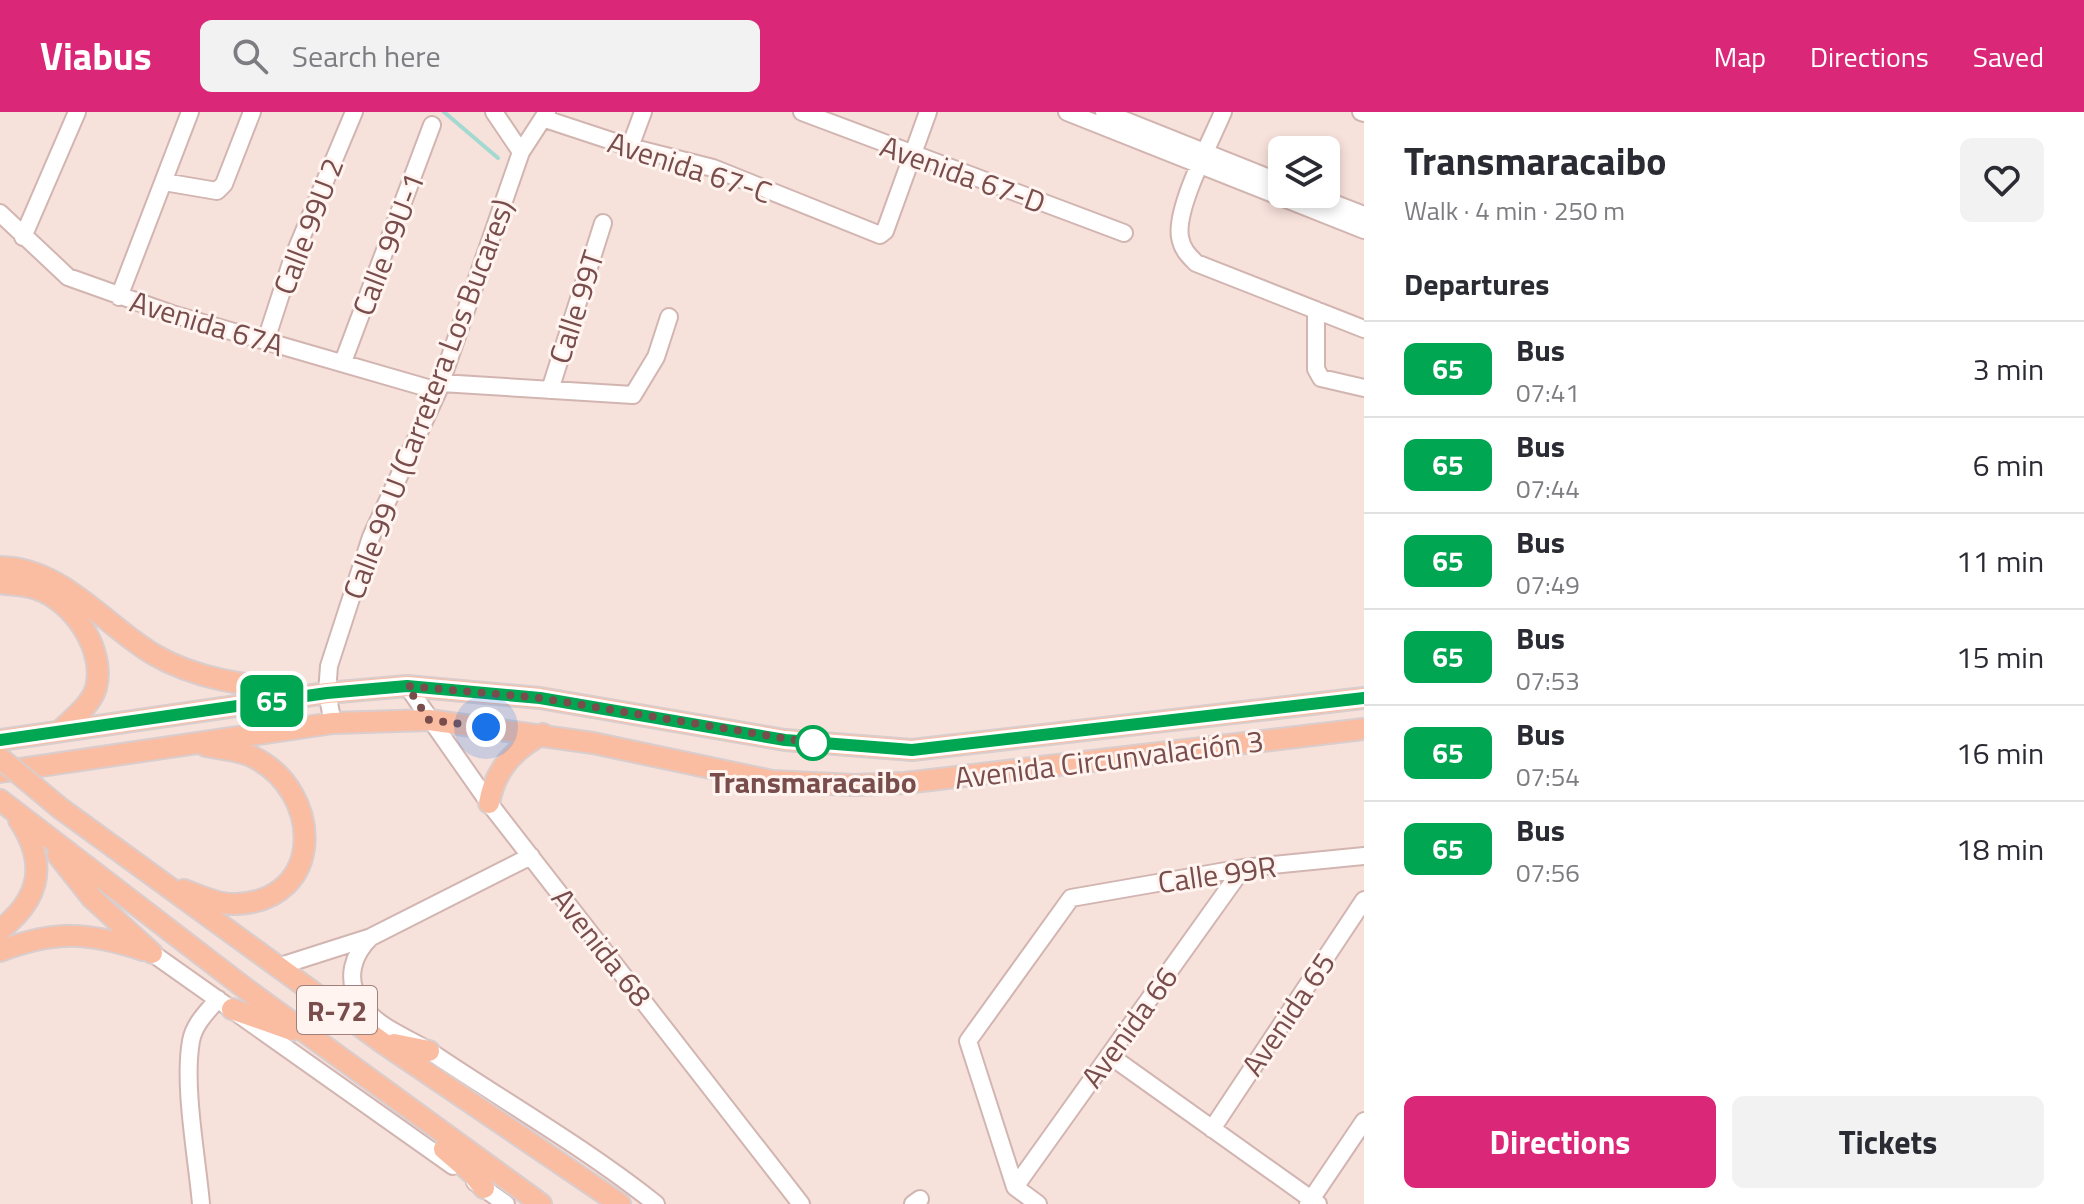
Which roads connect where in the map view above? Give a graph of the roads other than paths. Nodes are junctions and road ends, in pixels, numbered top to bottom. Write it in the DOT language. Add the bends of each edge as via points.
graph roads {
  1 [pos="77,112"];
  2 [pos="190,112"];
  3 [pos="252,112"];
  4 [pos="354,112"];
  5 [pos="494,112"];
  6 [pos="508,112"];
  7 [pos="643,112"];
  8 [pos="802,112"];
  9 [pos="928,112"];
  10 [pos="1067,112"];
  11 [pos="1104,112"];
  12 [pos="1223,112"];
  13 [pos="546,115"];
  14 [pos="432,125"];
  15 [pos="630,147"];
  16 [pos="521,152"];
  17 [pos="911,155"];
  18 [pos="1204,159"];
  19 [pos="1268,179"];
  20 [pos="164,182"];
  21 [pos="1340,206"];
  22 [pos="0,213"];
  23 [pos="1364,215"];
  24 [pos="603,223"];
  25 [pos="1364,230"];
  26 [pos="1124,233"];
  27 [pos="23,237"];
  28 [pos="119,297"];
  29 [pos="1316,310"];
  30 [pos="669,317"];
  31 [pos="1364,329"];
  32 [pos="266,340"];
  33 [pos="343,362"];
  34 [pos="439,387"];
  35 [pos="1364,388"];
  36 [pos="550,390"];
  37 [pos="0,567"];
  38 [pos="0,583"];
  39 [pos="407,686"];
  40 [pos="327,693"];
  41 [pos="1364,698"];
  42 [pos="429,720"];
  43 [pos="333,723"];
  44 [pos="1364,729"];
  45 [pos="60,731"];
  46 [pos="543,734"];
  47 [pos="0,740"];
  48 [pos="194,743"];
  49 [pos="0,758"];
  50 [pos="0,772"];
  51 [pos="489,803"];
  52 [pos="6,805"];
  53 [pos="38,830"];
  54 [pos="531,856"];
  55 [pos="1364,856"];
  56 [pos="1243,868"];
  57 [pos="162,882"];
  58 [pos="1364,900"];
  59 [pos="0,930"];
  60 [pos="371,937"];
  61 [pos="0,951"];
  62 [pos="152,953"];
  63 [pos="277,967"];
  64 [pos="225,1004"];
  65 [pos="312,1037"];
  66 [pos="395,1044"];
  67 [pos="429,1051"];
  68 [pos="1109,1055"];
  69 [pos="1364,1121"];
  70 [pos="427,1123"];
  71 [pos="1212,1129"];
  72 [pos="1015,1187"];
  73 [pos="484,1188"];
  74 [pos="1312,1202"];
  75 [pos="201,1204"];
  76 [pos="506,1204"];
  77 [pos="541,1204"];
  78 [pos="620,1204"];
  79 [pos="656,1204"];
  80 [pos="801,1204"];
  81 [pos="1038,1204"];
  1 -- 27 [label="street"];
  2 -- 20 [label="street"];
  3 -- 20 [label="street" via="217,191"];
  4 -- 32 [label="street, Calle 99U 2" via="292,260"];
  5 -- 16 [label="street"];
  6 -- 16 [label="street"];
  7 -- 15 [label="street"];
  8 -- 17 [label="street, Avenida 67-D"];
  9 -- 17 [label="street"];
  10 -- 18 [label="street"];
  11 -- 18 [label="street"];
  12 -- 18 [label="street"];
  13 -- 15 [label="street, Avenida 67-C"];
  13 -- 16 [label="street, Calle 99 U (Carretera Los Bucares)"];
  14 -- 33 [label="street, Calle 99U-1"];
  15 -- 17 [label="street, Avenida 67-C" via="713,168 880,235"];
  16 -- 34 [label="street, Calle 99 U (Carretera Los Bucares)"];
  17 -- 26 [label="street, Avenida 67-D"];
  18 -- 19 [label="street"];
  18 -- 25 [label="street"];
  18 -- 29 [label="street" via="1184,207 1179,234 1184,250 1196,263"];
  20 -- 28 [label="street"];
  21 -- 23 [label="street"];
  22 -- 27 [label="street, Avenida 67A"];
  24 -- 36 [label="street, Calle 99T"];
  27 -- 28 [label="street, Avenida 67A" via="68,277"];
  28 -- 32 [label="street, Avenida 67A"];
  29 -- 31 [label="street"];
  29 -- 35 [label="street" via="1316,369 1321,378"];
  30 -- 36 [label="street, Avenida 67A" via="656,357 633,395"];
  32 -- 33 [label="street, Avenida 67A"];
  33 -- 34 [label="street, Avenida 67A"];
  34 -- 36 [label="street, Avenida 67A"];
  34 -- 40 [label="street, Calle 99 U (Carretera Los Bucares)" via="371,537 329,666"];
  37 -- 40 [label="main road" via="60,583 154,655 224,683"];
  38 -- 45 [label="main road" via="49,597 78,619 97,655 96,690"];
  39 -- 40 [label="main road, Avenida Circunvalación 3"];
  39 -- 41 [label="main road, Avenida Circunvalación 3" via="540,698 785,740 912,750"];
  39 -- 42 [label="street, Avenida 68"];
  40 -- 43 [label="street, Calle 99 U (Carretera Los Bucares)"];
  40 -- 45 [label="main road, Avenida Circunvalación 3"];
  42 -- 43 [label="main road, Avenida Circunvalación 3"];
  42 -- 46 [label="main road, Avenida Circunvalación 3"];
  42 -- 51 [label="street, Avenida 68"];
  43 -- 48 [label="main road, Avenida Circunvalación 3"];
  44 -- 46 [label="main road, Avenida Circunvalación 3" via="854,785 772,781"];
  45 -- 47 [label="main road, Avenida Circunvalación 3"];
  46 -- 51 [label="main road" via="509,758 493,780"];
  48 -- 50 [label="main road, Avenida Circunvalación 3"];
  48 -- 57 [label="main road" via="252,756 279,775 297,798 307,826 306,849 297,870 263,899 218,902"];
  49 -- 57 [label="main road, R-72, bridge"];
  51 -- 54 [label="street, Avenida 68"];
  52 -- 53 [label="main road, R-72"];
  52 -- 59 [label="main road" via="32,840 37,877 24,912"];
  53 -- 62 [label="main road, R-72" via="92,898"];
  53 -- 65 [label="main road, R-72"];
  54 -- 60 [label="street"];
  54 -- 80 [label="street, Avenida 68"];
  55 -- 56 [label="street, Calle 99R"];
  56 -- 68 [label="street, Avenida 66"];
  56 -- 72 [label="street, Calle 99R" via="1071,898 968,1041"];
  57 -- 63 [label="main road, R-72"];
  58 -- 71 [label="street, Avenida 65"];
  60 -- 63 [label="street"];
  60 -- 66 [label="street" via="358,949 354,985 360,1001"];
  61 -- 62 [label="main road" via="28,940 97,935"];
  62 -- 64 [label="street, R-72"];
  63 -- 66 [label="main road, R-72"];
  64 -- 65 [label="main road, R-72"];
  64 -- 73 [label="street, R-72"];
  64 -- 75 [label="street" via="199,1021 192,1039"];
  65 -- 70 [label="main road, R-72"];
  66 -- 67 [label="main road"];
  66 -- 78 [label="main road, R-72"];
  67 -- 79 [label="street"];
  68 -- 71 [label="street"];
  68 -- 72 [label="street, Avenida 66"];
  69 -- 74 [label="street"];
  70 -- 73 [label="main road" via="437,1143"];
  70 -- 77 [label="main road, R-72"];
  71 -- 74 [label="street"];
  72 -- 81 [label="street"];
  73 -- 76 [label="street, R-72"];
}
